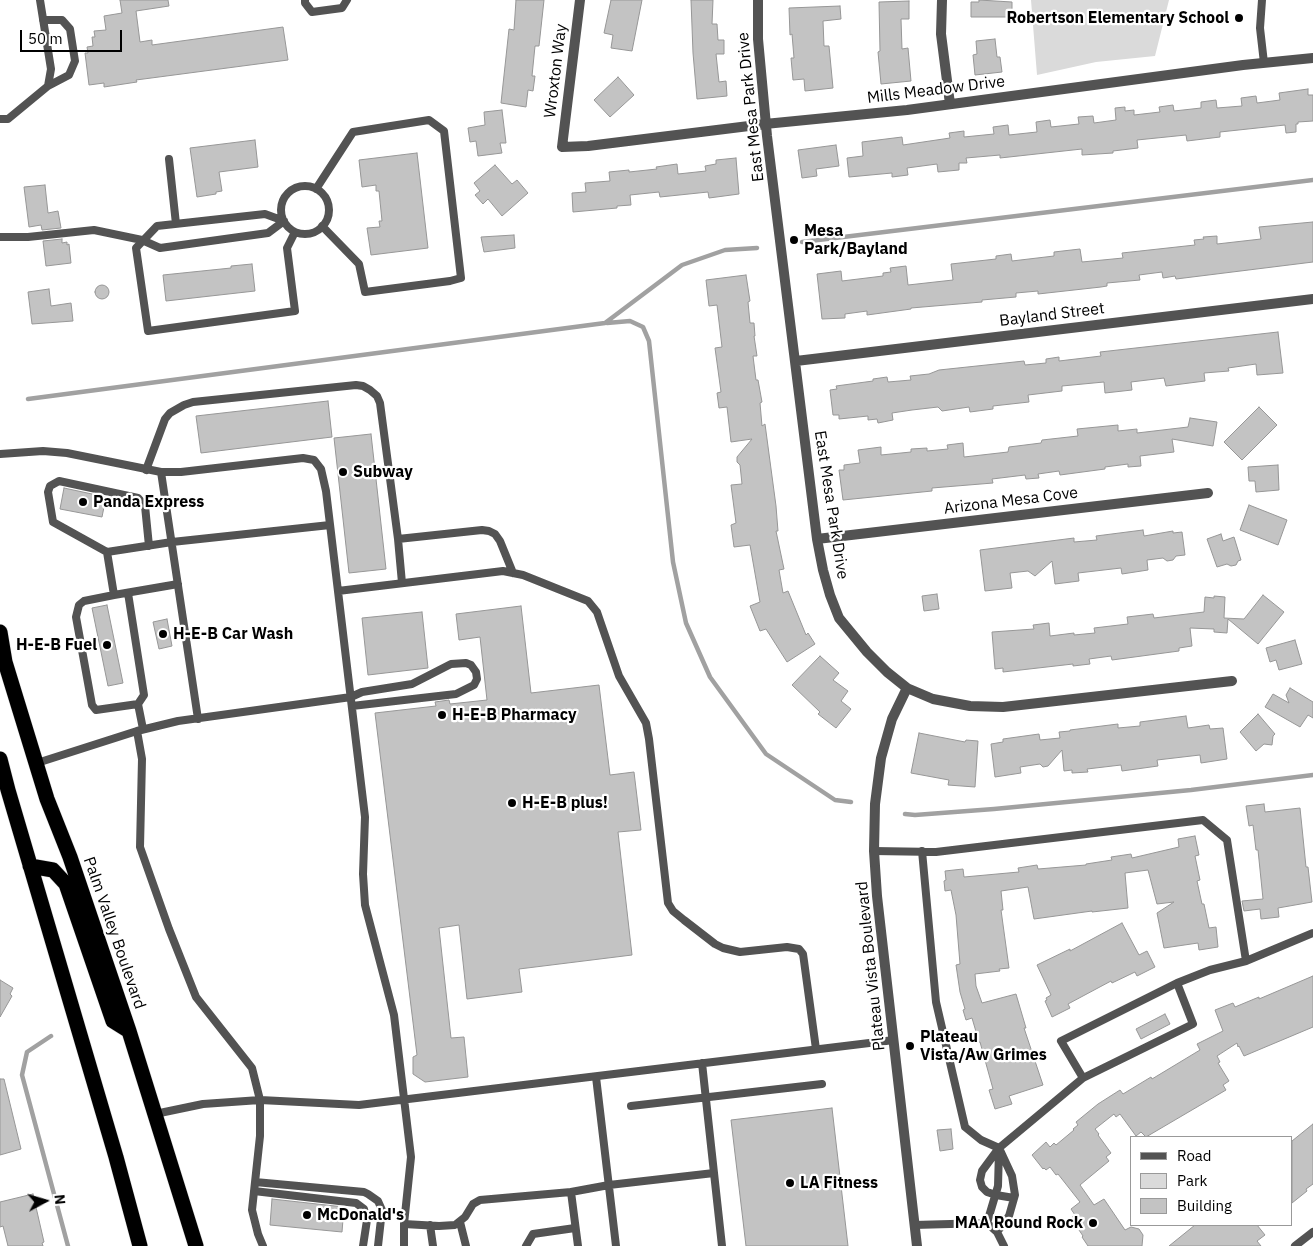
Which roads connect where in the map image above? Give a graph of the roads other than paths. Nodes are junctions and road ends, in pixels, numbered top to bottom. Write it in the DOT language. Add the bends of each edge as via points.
graph roads {
  1 [pos="40,0"];
  2 [pos="305,0"];
  3 [pos="347,0"];
  4 [pos="580,0"];
  5 [pos="758,0"];
  6 [pos="942,0"];
  7 [pos="1262,0"];
  8 [pos="43,20"];
  9 [pos="1313,58"];
  10 [pos="1264,63"];
  11 [pos="48,86"];
  12 [pos="950,104"];
  13 [pos="0,119"];
  14 [pos="765,124"];
  15 [pos="562,147"];
  16 [pos="169,159"];
  17 [pos="316,189"];
  18 [pos="284,221"];
  19 [pos="176,224"];
  20 [pos="322,226"];
  21 [pos="295,232"];
  22 [pos="0,237"];
  23 [pos="142,240"];
  24 [pos="1313,299"];
  25 [pos="796,361"];
  26 [pos="0,454"];
  27 [pos="146,470"];
  28 [pos="161,472"];
  29 [pos="1208,493"];
  30 [pos="330,525"];
  31 [pos="398,539"];
  32 [pos="817,539"];
  33 [pos="172,542"];
  34 [pos="150,546"];
  35 [pos="107,552"];
  36 [pos="514,573"];
  37 [pos="402,583"];
  38 [pos="178,584"];
  39 [pos="338,591"];
  40 [pos="128,593"];
  41 [pos="114,595"];
  42 [pos="0,632"];
  43 [pos="1232,681"];
  44 [pos="907,688"];
  45 [pos="351,698"];
  46 [pos="138,704"];
  47 [pos="352,706"];
  48 [pos="198,718"];
  49 [pos="140,730"];
  50 [pos="0,758"];
  51 [pos="37,763"];
  52 [pos="874,851"];
  53 [pos="922,851"];
  54 [pos="30,866"];
  55 [pos="1313,933"];
  56 [pos="1246,961"];
  57 [pos="1177,983"];
  58 [pos="129,1031"];
  59 [pos="894,1040"];
  60 [pos="816,1050"];
  61 [pos="702,1063"];
  62 [pos="596,1076"];
  63 [pos="1083,1078"];
  64 [pos="822,1084"];
  65 [pos="705,1098"];
  66 [pos="260,1100"];
  67 [pos="405,1100"];
  68 [pos="631,1106"];
  69 [pos="155,1114"];
  70 [pos="1000,1148"];
  71 [pos="714,1173"];
  72 [pos="254,1186"];
  73 [pos="609,1186"];
  74 [pos="571,1192"];
  75 [pos="996,1195"];
  76 [pos="1014,1198"];
  77 [pos="460,1222"];
  78 [pos="987,1223"];
  79 [pos="404,1224"];
  80 [pos="430,1225"];
  81 [pos="914,1225"];
  82 [pos="576,1228"];
  83 [pos="997,1232"];
  84 [pos="1313,1232"];
  85 [pos="140,1246"];
  86 [pos="196,1246"];
  87 [pos="263,1246"];
  88 [pos="363,1246"];
  89 [pos="378,1246"];
  90 [pos="404,1246"];
  91 [pos="433,1246"];
  92 [pos="466,1246"];
  93 [pos="526,1246"];
  94 [pos="578,1246"];
  95 [pos="616,1246"];
  96 [pos="722,1246"];
  97 [pos="917,1246"];
  98 [pos="1004,1246"];
  99 [pos="1295,1246"];
  1 -- 8 [label="lane"];
  2 -- 3 [label="lane" via="312,12 342,8"];
  4 -- 15 [label="street, Wroxton Way"];
  5 -- 14 [label="street, East Mesa Park Drive"];
  6 -- 12 [label="street" via="942,34"];
  7 -- 10 [label="lane" via="1260,28"];
  8 -- 11 [label="lane" via="51,69"];
  8 -- 11 [label="lane" via="62,20 70,29 75,61 69,75"];
  9 -- 10 [label="street, Mills Meadow Drive"];
  10 -- 12 [label="street, Mills Meadow Drive"];
  11 -- 13 [label="lane" via="8,119"];
  12 -- 14 [label="street, Mills Meadow Drive"];
  14 -- 15 [label="street, Mills Meadow Drive"];
  14 -- 25 [label="street, East Mesa Park Drive"];
  16 -- 19 [label="lane"];
  17 -- 18 [label="lane" via="302,186 288,193 281,206"];
  17 -- 20 [label="lane" via="327,200 328,216"];
  17 -- 20 [label="lane" via="353,132 429,120 444,131 461,278 365,292 359,264"];
  18 -- 19 [label="lane" via="265,214"];
  18 -- 21 [label="lane"];
  18 -- 23 [label="lane" via="268,233 169,247 160,248"];
  19 -- 23 [label="lane" via="157,226"];
  20 -- 21 [label="lane" via="311,233"];
  21 -- 23 [label="lane" via="286,248 295,311 148,331 136,248"];
  22 -- 23 [label="lane" via="94,230"];
  24 -- 25 [label="street, Bayland Street"];
  25 -- 32 [label="street, East Mesa Park Drive"];
  26 -- 27 [label="lane" via="67,453"];
  27 -- 28 [label="lane"];
  27 -- 31 [label="lane" via="165,418 184,405 363,386 377,396 380,403"];
  28 -- 30 [label="lane" via="309,458 318,464 323,475"];
  28 -- 33 [label="lane"];
  29 -- 32 [label="street, Arizona Mesa Cove"];
  30 -- 33 [label="lane"];
  30 -- 39 [label="lane"];
  31 -- 36 [label="lane" via="488,531 500,541"];
  31 -- 37 [label="lane"];
  32 -- 44 [label="street, East Mesa Park Drive" via="823,570 839,618 874,659"];
  33 -- 34 [label="lane"];
  33 -- 38 [label="lane"];
  34 -- 35 [label="lane"];
  34 -- 35 [label="lane" via="145,506 138,498 59,481 50,486 53,522"];
  35 -- 41 [label="lane"];
  36 -- 37 [label="lane" via="492,572"];
  36 -- 60 [label="lane" via="588,601 597,612 619,676 648,730 668,903 684,920 723,948 740,952 787,947 799,950 804,961"];
  37 -- 39 [label="lane"];
  38 -- 40 [label="lane"];
  38 -- 48 [label="lane"];
  39 -- 45 [label="lane"];
  40 -- 41 [label="lane"];
  40 -- 46 [label="lane" via="144,696"];
  41 -- 46 [label="lane" via="84,600 76,617 92,705 96,710"];
  42 -- 51 [label="highway, Palm Valley Boulevard" via="5,662"];
  43 -- 44 [label="street, East Mesa Park Drive" via="1003,707 943,701"];
  44 -- 52 [label="street, Plateau Vista Boulevard" via="892,719 881,758 875,804"];
  45 -- 47 [label="lane"];
  45 -- 47 [label="lane" via="362,692 412,684 451,664 466,663 476,672 474,685 456,694"];
  45 -- 48 [label="lane"];
  46 -- 49 [label="lane"];
  47 -- 67 [label="lane" via="365,817 363,874 366,906 394,1015"];
  48 -- 49 [label="lane"];
  49 -- 51 [label="lane"];
  49 -- 66 [label="lane" via="140,847 196,997 252,1068"];
  50 -- 54 [label="highway"];
  51 -- 58 [label="highway, Palm Valley Boulevard"];
  52 -- 53 [label="lane"];
  52 -- 59 [label="street, Plateau Vista Boulevard"];
  53 -- 56 [label="lane" via="936,852 1203,820 1228,840"];
  53 -- 70 [label="lane" via="936,1002 966,1127 981,1140"];
  54 -- 58 [label="highway" via="53,870 66,884 113,1021"];
  54 -- 85 [label="highway"];
  55 -- 56 [label="lane"];
  56 -- 57 [label="lane"];
  57 -- 63 [label="lane" via="1193,1024"];
  57 -- 63 [label="lane" via="1061,1041"];
  58 -- 69 [label="highway, Palm Valley Boulevard"];
  59 -- 60 [label="lane"];
  59 -- 81 [label="street, Plateau Vista Boulevard"];
  60 -- 61 [label="lane"];
  61 -- 62 [label="lane"];
  61 -- 65 [label="lane"];
  62 -- 67 [label="lane"];
  62 -- 73 [label="lane"];
  63 -- 70 [label="lane"];
  64 -- 65 [label="lane"];
  65 -- 68 [label="lane"];
  65 -- 71 [label="lane"];
  66 -- 67 [label="lane" via="359,1105"];
  66 -- 69 [label="lane" via="203,1104"];
  66 -- 72 [label="lane" via="260,1136"];
  67 -- 79 [label="lane" via="411,1166"];
  69 -- 86 [label="highway, Palm Valley Boulevard"];
  70 -- 75 [label="lane"];
  70 -- 75 [label="lane" via="982,1171 980,1180 987,1192"];
  70 -- 76 [label="lane" via="1012,1176"];
  71 -- 73 [label="lane"];
  71 -- 96 [label="lane"];
  72 -- 87 [label="lane" via="253,1218"];
  72 -- 88 [label="lane" via="356,1203 364,1209 366,1220"];
  72 -- 89 [label="lane" via="364,1192 378,1201 382,1210"];
  73 -- 74 [label="lane"];
  73 -- 95 [label="lane"];
  74 -- 77 [label="lane" via="480,1200"];
  74 -- 82 [label="lane"];
  75 -- 76 [label="lane"];
  75 -- 78 [label="lane"];
  76 -- 83 [label="lane" via="1009,1216"];
  77 -- 80 [label="lane"];
  77 -- 92 [label="lane"];
  78 -- 81 [label="lane"];
  78 -- 83 [label="lane"];
  79 -- 80 [label="lane"];
  79 -- 90 [label="lane"];
  80 -- 91 [label="lane"];
  81 -- 97 [label="street, Plateau Vista Boulevard"];
  82 -- 93 [label="lane" via="533,1234"];
  82 -- 94 [label="lane"];
  83 -- 98 [label="lane"];
  84 -- 99 [label="lane"];
}
